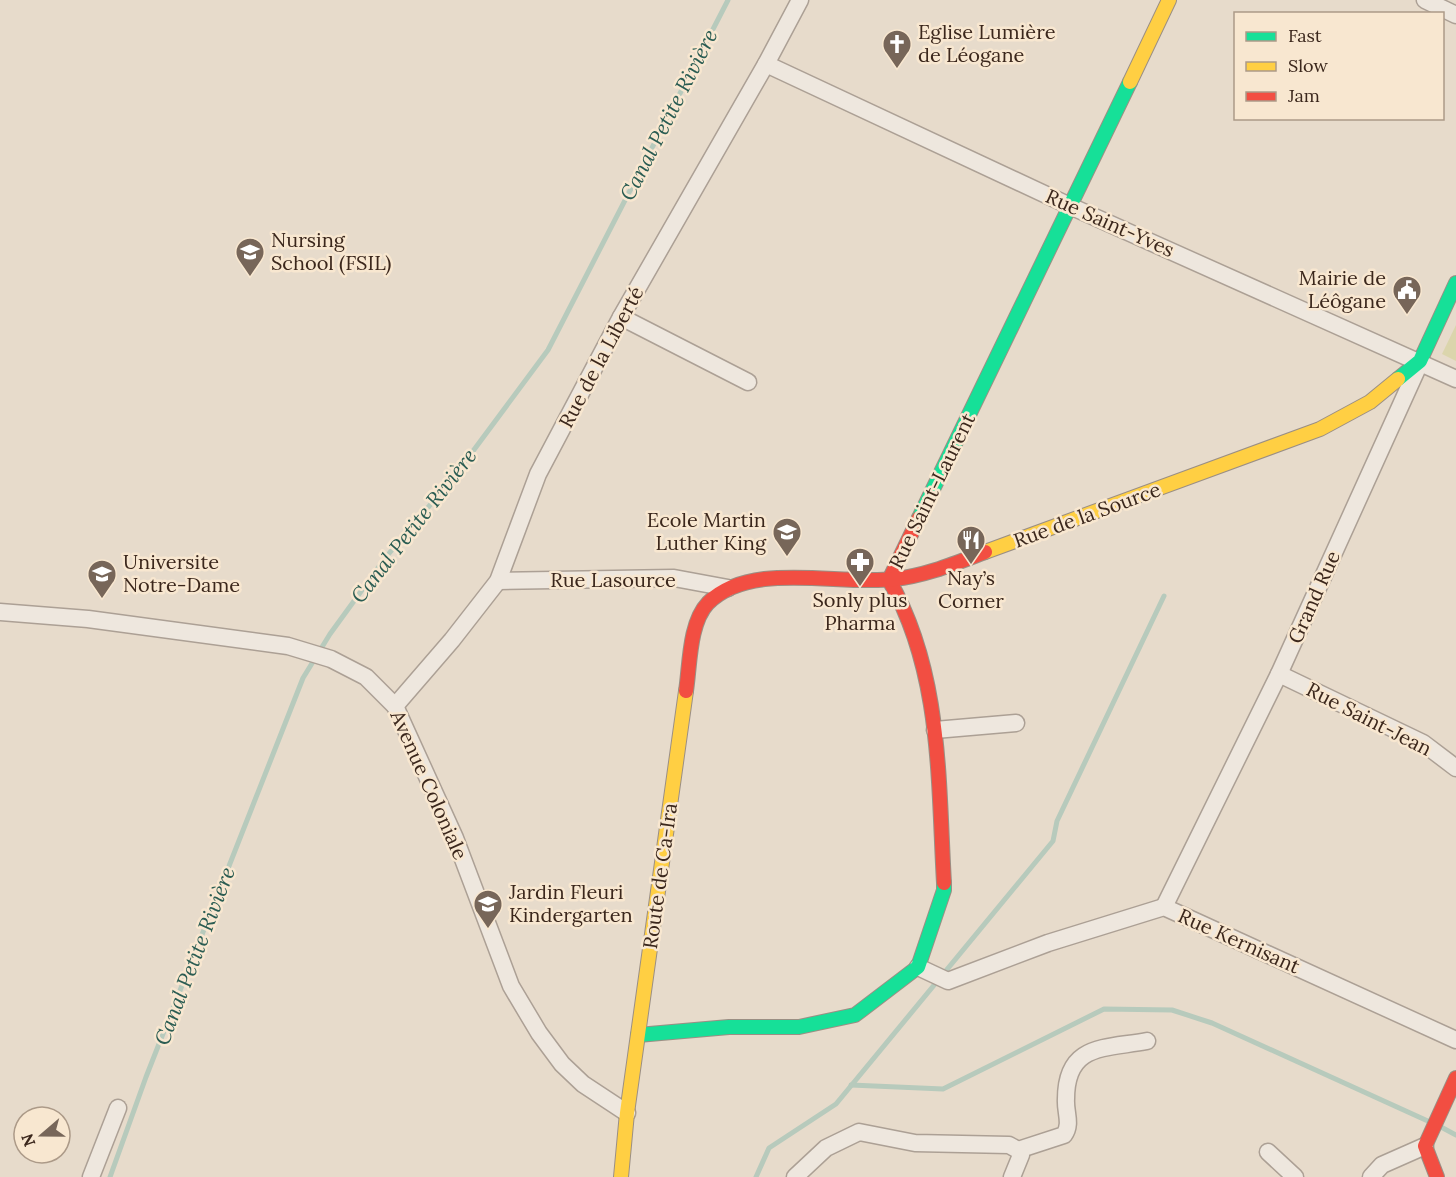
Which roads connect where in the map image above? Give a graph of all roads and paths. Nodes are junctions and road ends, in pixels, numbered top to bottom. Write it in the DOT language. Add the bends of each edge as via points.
graph roads {
  1 [pos="800,0"];
  2 [pos="1168,0"];
  3 [pos="1425,0"];
  4 [pos="1456,15"];
  5 [pos="766,64"];
  6 [pos="1070,206"];
  7 [pos="1456,283"];
  8 [pos="621,317"];
  9 [pos="1420,361"];
  10 [pos="1456,379"];
  11 [pos="748,382"];
  12 [pos="889,580"];
  13 [pos="498,581"];
  14 [pos="728,588"];
  15 [pos="0,612"];
  16 [pos="1279,674"];
  17 [pos="395,706"];
  18 [pos="1016,723"];
  19 [pos="935,730"];
  20 [pos="1456,768"];
  21 [pos="1164,907"];
  22 [pos="918,967"];
  23 [pos="638,1035"];
  24 [pos="1456,1040"];
  25 [pos="1147,1041"];
  26 [pos="1456,1077"];
  27 [pos="118,1108"];
  28 [pos="627,1113"];
  29 [pos="1425,1146"];
  30 [pos="1018,1150"];
  31 [pos="1268,1152"];
  32 [pos="91,1177"];
  33 [pos="621,1177"];
  34 [pos="795,1177"];
  35 [pos="1012,1177"];
  36 [pos="1295,1177"];
  37 [pos="1371,1177"];
  38 [pos="1437,1177"];
  1 -- 5 [label="street, Rue de la Liberté"];
  2 -- 6 [label="street, Rue Saint-Laurent"];
  3 -- 4 [label="street"];
  5 -- 6 [label="street, Rue Saint-Yves"];
  5 -- 8 [label="street, Rue de la Liberté"];
  6 -- 9 [label="street, Rue Saint-Yves"];
  6 -- 12 [label="street, Rue Saint-Laurent"];
  7 -- 9 [label="street, Grand Rue"];
  8 -- 11 [label="street"];
  8 -- 13 [label="street, Rue de la Liberté" via="538,474"];
  9 -- 10 [label="street, Rue Saint-Yves"];
  9 -- 12 [label="street, Rue de la Source" via="1370,402 1320,429 951,565"];
  9 -- 16 [label="street, Grand Rue"];
  12 -- 14 [label="street, Rue de la Source" via="777,579"];
  12 -- 19 [label="street, Rue Saint-Laurent" via="904,606 930,690"];
  13 -- 14 [label="street, Rue Lasource" via="674,578"];
  13 -- 17 [label="street, Rue de la Liberté"];
  14 -- 23 [label="street, Route de Ca-Ira" via="702,612 694,635"];
  15 -- 17 [label="street, Avenue Coloniale" via="88,619 288,646 331,659 366,677"];
  16 -- 20 [label="street, Rue Saint-Jean" via="1423,743"];
  16 -- 21 [label="street, Grand Rue"];
  17 -- 28 [label="street, Avenue Coloniale" via="455,838 512,986 562,1064 583,1084"];
  18 -- 19 [label="street"];
  19 -- 22 [label="street, Rue Saint-Laurent" via="944,890"];
  21 -- 22 [label="street, Rue Kernisant" via="1048,943 948,981"];
  21 -- 24 [label="street, Rue Kernisant"];
  22 -- 23 [label="street" via="855,1015 799,1027 729,1027"];
  23 -- 28 [label="street, Route de Ca-Ira"];
  25 -- 30 [label="street" via="1081,1055 1072,1065 1065,1098 1068,1129 1064,1135"];
  26 -- 29 [label="street"];
  27 -- 32 [label="street"];
  28 -- 33 [label="street, Route de Ca-Ira"];
  29 -- 37 [label="street" via="1382,1165"];
  29 -- 38 [label="street"];
  30 -- 34 [label="street" via="1009,1144 915,1143 860,1132 826,1148"];
  30 -- 35 [label="street" via="1021,1155"];
  31 -- 36 [label="street"];
}
